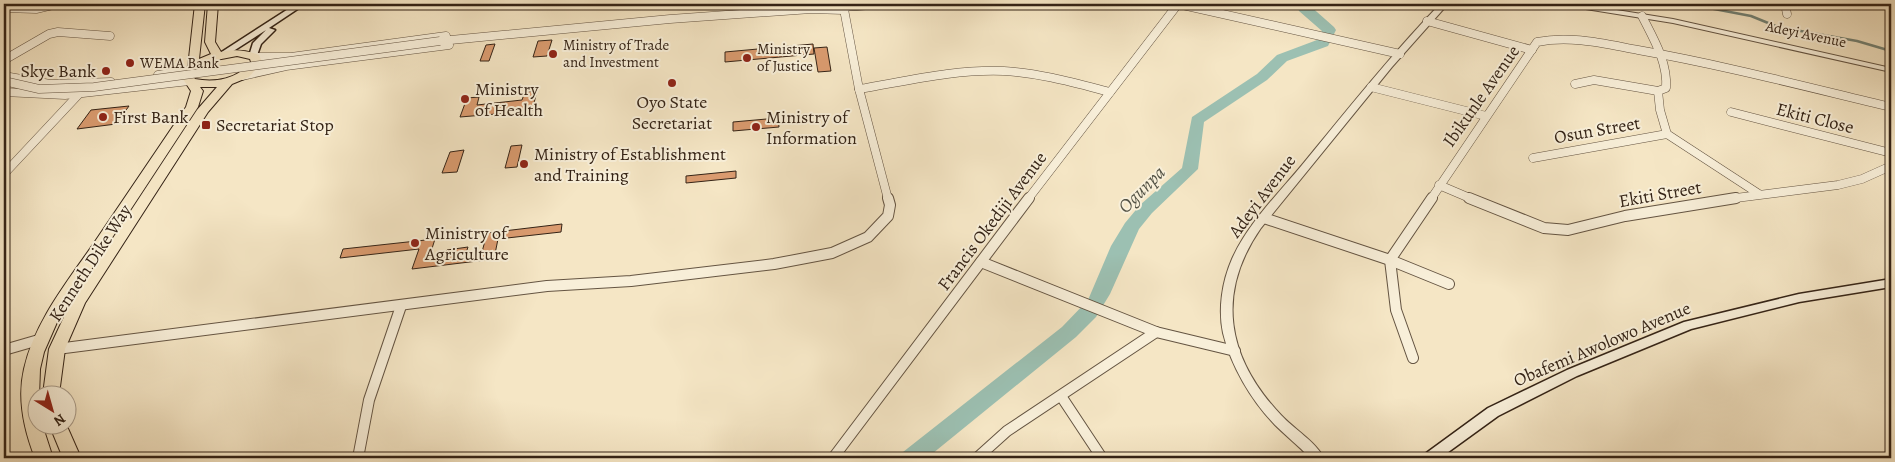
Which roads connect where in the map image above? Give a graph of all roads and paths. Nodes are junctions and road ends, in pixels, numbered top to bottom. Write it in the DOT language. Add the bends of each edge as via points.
graph roads {
  1 [pos="57,4"];
  2 [pos="200,4"];
  3 [pos="213,4"];
  4 [pos="302,4"];
  5 [pos="312,4"];
  6 [pos="887,4"];
  7 [pos="1178,4"];
  8 [pos="1444,4"];
  9 [pos="1566,4"];
  10 [pos="1785,4"];
  11 [pos="842,6"];
  12 [pos="4,8"];
  13 [pos="1787,14"];
  14 [pos="1642,16"];
  15 [pos="1427,21"];
  16 [pos="498,34"];
  17 [pos="110,36"];
  18 [pos="1532,50"];
  19 [pos="1659,53"];
  20 [pos="1400,54"];
  21 [pos="220,56"];
  22 [pos="254,57"];
  23 [pos="4,60"];
  24 [pos="1891,70"];
  25 [pos="191,75"];
  26 [pos="4,76"];
  27 [pos="232,79"];
  28 [pos="4,81"];
  29 [pos="1575,84"];
  30 [pos="1371,86"];
  31 [pos="859,89"];
  32 [pos="1658,91"];
  33 [pos="4,92"];
  34 [pos="1110,92"];
  35 [pos="79,94"];
  36 [pos="1891,107"];
  37 [pos="1731,112"];
  38 [pos="1486,116"];
  39 [pos="1668,134"];
  40 [pos="1891,153"];
  41 [pos="1533,158"];
  42 [pos="1891,166"];
  43 [pos="4,174"];
  44 [pos="1439,185"];
  45 [pos="1759,194"];
  46 [pos="1264,218"];
  47 [pos="1390,260"];
  48 [pos="981,262"];
  49 [pos="1891,283"];
  50 [pos="1449,284"];
  51 [pos="400,306"];
  52 [pos="1156,332"];
  53 [pos="42,339"];
  54 [pos="57,349"];
  55 [pos="4,350"];
  56 [pos="1235,351"];
  57 [pos="1413,358"];
  58 [pos="52,384"];
  59 [pos="1061,396"];
  60 [pos="61,434"];
  61 [pos="1318,457"];
  62 [pos="44,458"];
  63 [pos="72,458"];
  64 [pos="358,458"];
  65 [pos="834,458"];
  66 [pos="977,458"];
  67 [pos="1102,458"];
  68 [pos="1430,458"];
  1 -- 12 [label="street" via="36,10"];
  2 -- 25 [label="highway, Kenneth Dike Way"];
  3 -- 21 [label="highway" via="210,42"];
  4 -- 21 [label="main road"];
  5 -- 22 [label="main road" via="262,37"];
  6 -- 11 [label="street"];
  7 -- 20 [label="street"];
  7 -- 34 [label="street, Francis Okediji Avenue"];
  8 -- 15 [label="street, Adeyi Avenue"];
  9 -- 14 [label="street, Adeyi Avenue"];
  10 -- 13 [label="street"];
  11 -- 16 [label="street"];
  11 -- 31 [label="street"];
  14 -- 19 [label="street"];
  14 -- 24 [label="street, Adeyi Avenue"];
  15 -- 18 [label="street"];
  15 -- 20 [label="street, Adeyi Avenue"];
  16 -- 22 [label="street" via="448,36 290,57"];
  16 -- 27 [label="street" via="431,48 269,69"];
  16 -- 28 [label="street, bridge" via="94,87 40,89"];
  17 -- 23 [label="street" via="49,34"];
  18 -- 19 [label="street, Ibikunle Avenue" via="1538,42 1566,38"];
  18 -- 38 [label="street, Ibikunle Avenue"];
  19 -- 32 [label="street" via="1668,81 1666,88"];
  19 -- 36 [label="street, Ibikunle Avenue"];
  20 -- 30 [label="street, Adeyi Avenue"];
  21 -- 22 [label="highway" via="240,53"];
  21 -- 25 [label="highway"];
  22 -- 27 [label="highway" via="257,62 254,67"];
  25 -- 26 [label="street" via="85,84 42,83"];
  25 -- 27 [label="highway" via="208,84"];
  25 -- 35 [label="street"];
  25 -- 53 [label="highway, Kenneth Dike Way" via="196,91 192,107 73,285"];
  27 -- 54 [label="highway, Kenneth Dike Way" via="203,110 93,278 78,302"];
  29 -- 32 [label="street" via="1594,80"];
  30 -- 38 [label="street"];
  30 -- 46 [label="street, Adeyi Avenue"];
  31 -- 34 [label="street" via="988,71 1064,79"];
  31 -- 51 [label="street" via="890,205 888,216 868,238 832,253 774,264 631,281 547,286"];
  32 -- 39 [label="street"];
  33 -- 35 [label="street"];
  34 -- 48 [label="street, Francis Okediji Avenue"];
  35 -- 43 [label="street"];
  37 -- 40 [label="street, Ekiti Close"];
  38 -- 44 [label="street, Ibikunle Avenue"];
  39 -- 41 [label="street, Osun Street"];
  39 -- 45 [label="street"];
  42 -- 45 [label="street, Ekiti Street" via="1838,185"];
  44 -- 45 [label="street, Ekiti Street" via="1532,224 1556,230"];
  44 -- 47 [label="street, Ibikunle Avenue"];
  46 -- 47 [label="street"];
  46 -- 56 [label="street, Adeyi Avenue" via="1238,258 1225,300 1229,334"];
  47 -- 50 [label="street"];
  47 -- 57 [label="street" via="1391,291 1398,323"];
  48 -- 52 [label="street"];
  48 -- 65 [label="street, Francis Okediji Avenue"];
  49 -- 68 [label="main road, Obafemi Awolowo Avenue" via="1799,298 1688,325 1572,373 1493,412"];
  51 -- 54 [label="street" via="306,315"];
  51 -- 64 [label="street" via="366,414"];
  52 -- 56 [label="street"];
  52 -- 59 [label="street"];
  53 -- 55 [label="street"];
  53 -- 62 [label="highway, Kenneth Dike Way" via="32,368 29,400 35,434"];
  54 -- 58 [label="highway, Kenneth Dike Way"];
  56 -- 61 [label="street, Adeyi Avenue" via="1242,368 1274,416"];
  59 -- 66 [label="street" via="1007,431"];
  59 -- 67 [label="street"];
  60 -- 63 [label="highway"];
}
